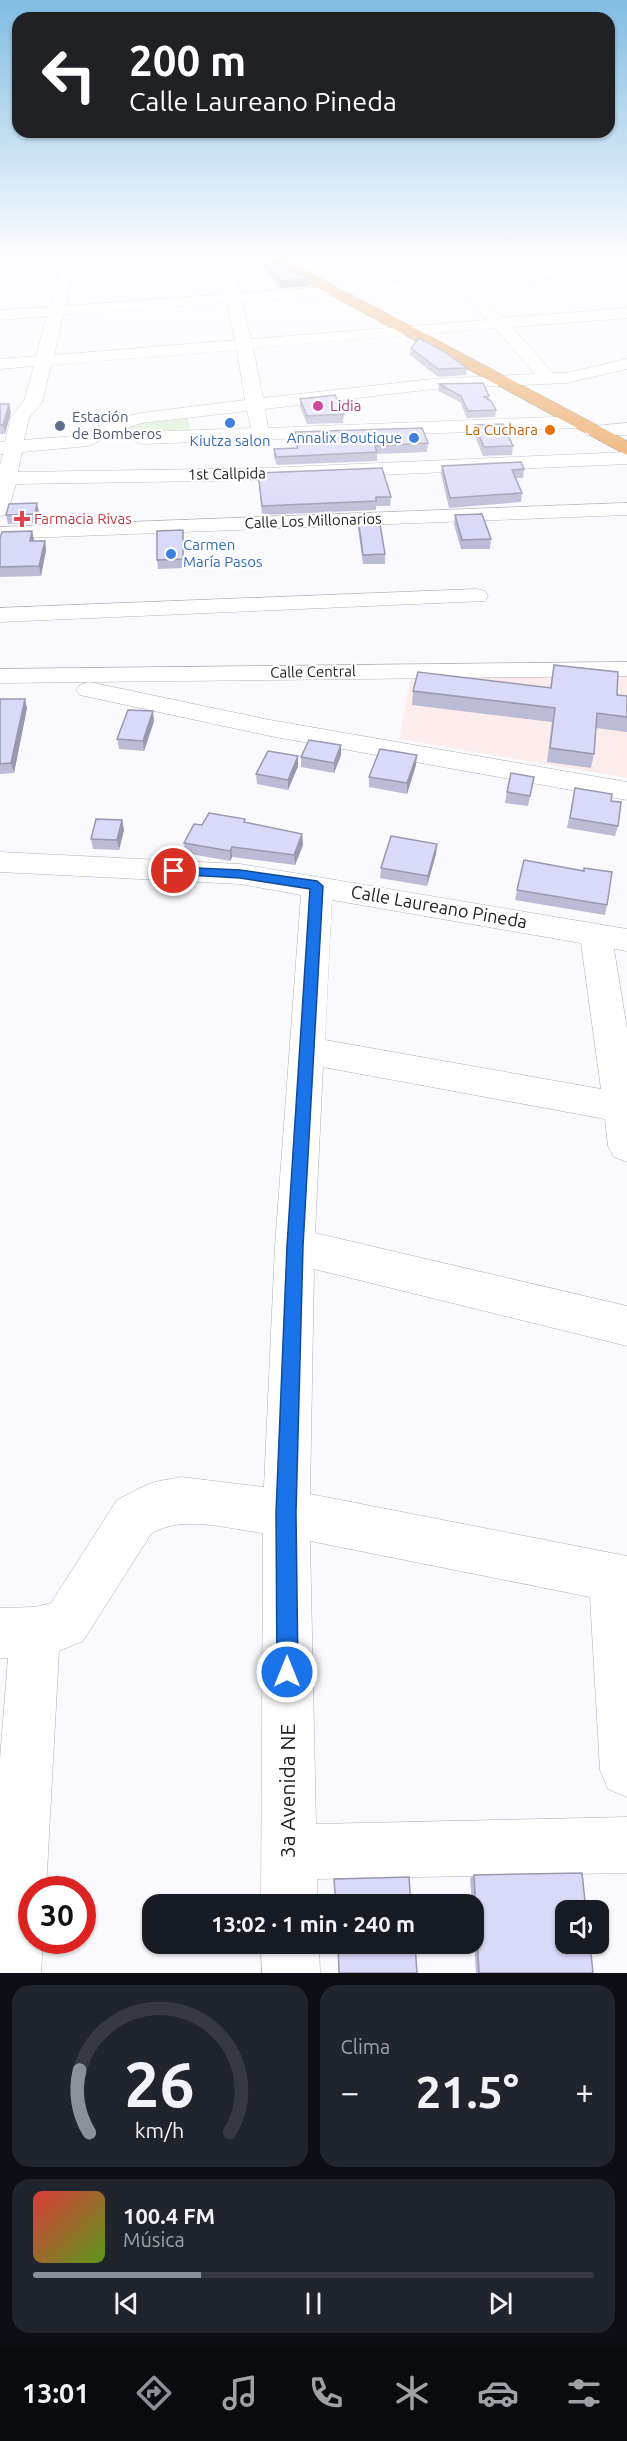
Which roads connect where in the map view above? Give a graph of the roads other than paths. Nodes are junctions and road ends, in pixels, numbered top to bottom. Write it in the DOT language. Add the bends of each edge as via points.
graph roads {
  1 [pos="25,350"];
  2 [pos="47,350"];
  3 [pos="168,350"];
  4 [pos="245,350"];
  5 [pos="443,350"];
  6 [pos="523,350"];
  7 [pos="44,360"];
  8 [pos="21,362"];
  9 [pos="0,364"];
  10 [pos="627,364"];
  11 [pos="549,379"];
  12 [pos="502,382"];
  13 [pos="17,383"];
  14 [pos="254,406"];
  15 [pos="585,426"];
  16 [pos="627,429"];
  17 [pos="261,434"];
  18 [pos="89,440"];
  19 [pos="7,445"];
  20 [pos="627,449"];
  21 [pos="627,458"];
  22 [pos="266,474"];
  23 [pos="6,478"];
  24 [pos="627,509"];
  25 [pos="0,510"];
  26 [pos="627,518"];
  27 [pos="0,533"];
  28 [pos="0,542"];
  29 [pos="477,596"];
  30 [pos="0,615"];
  31 [pos="627,669"];
  32 [pos="0,676"];
  33 [pos="38,677"];
  34 [pos="627,791"];
  35 [pos="0,862"];
  36 [pos="317,886"];
  37 [pos="611,937"];
  38 [pos="307,1050"];
  39 [pos="621,1107"];
  40 [pos="627,1146"];
  41 [pos="295,1246"];
  42 [pos="627,1326"];
  43 [pos="286,1513"];
  44 [pos="620,1579"];
  45 [pos="17,1632"];
  46 [pos="627,1770"];
  47 [pos="627,1845"];
  48 [pos="288,1852"];
  49 [pos="290,1894"];
  50 [pos="290,1954"];
  51 [pos="12,1973"];
  52 [pos="291,1973"];
  1 -- 8 [label="street"];
  2 -- 7 [label="street"];
  3 -- 7 [label="street"];
  4 -- 14 [label="street"];
  5 -- 12 [label="highway"];
  6 -- 11 [label="street"];
  7 -- 8 [label="street"];
  7 -- 19 [label="street" via="33,402 16,410"];
  8 -- 9 [label="street"];
  8 -- 13 [label="street"];
  10 -- 11 [label="street"];
  11 -- 12 [label="street"];
  12 -- 14 [label="street" via="411,386"];
  12 -- 15 [label="highway"];
  14 -- 17 [label="street"];
  14 -- 18 [label="street" via="141,418 115,425"];
  15 -- 16 [label="street"];
  15 -- 17 [label="street"];
  15 -- 20 [label="highway"];
  17 -- 18 [label="street"];
  17 -- 22 [label="street"];
  18 -- 19 [label="street"];
  19 -- 23 [label="street"];
  21 -- 22 [label="street, 1st Callpida"];
  22 -- 23 [label="street, 1st Callpida"];
  23 -- 25 [label="street"];
  24 -- 27 [label="street, Calle Los Millonarios"];
  26 -- 28 [label="street, Calle Los Millonarios"];
  29 -- 30 [label="street"];
  31 -- 33 [label="street, Calle Central"];
  32 -- 33 [label="street, Calle Central"];
  33 -- 34 [label="street" via="270,728"];
  35 -- 36 [label="street, Calle Laureano Pineda" via="240,874"];
  36 -- 37 [label="street, Calle Laureano Pineda"];
  36 -- 38 [label="street, 3a Avenida NE"];
  37 -- 39 [label="street"];
  38 -- 39 [label="street"];
  38 -- 41 [label="street, 3a Avenida NE"];
  39 -- 40 [label="street"];
  41 -- 42 [label="street"];
  41 -- 43 [label="street, 3a Avenida NE"];
  43 -- 44 [label="street"];
  43 -- 45 [label="street" via="181,1500 154,1505 134,1517 66,1624"];
  43 -- 48 [label="street, 3a Avenida NE"];
  44 -- 46 [label="street"];
  45 -- 51 [label="street"];
  47 -- 48 [label="street"];
  48 -- 49 [label="street, 3a Avenida NE"];
  50 -- 52 [label="street"];
}
